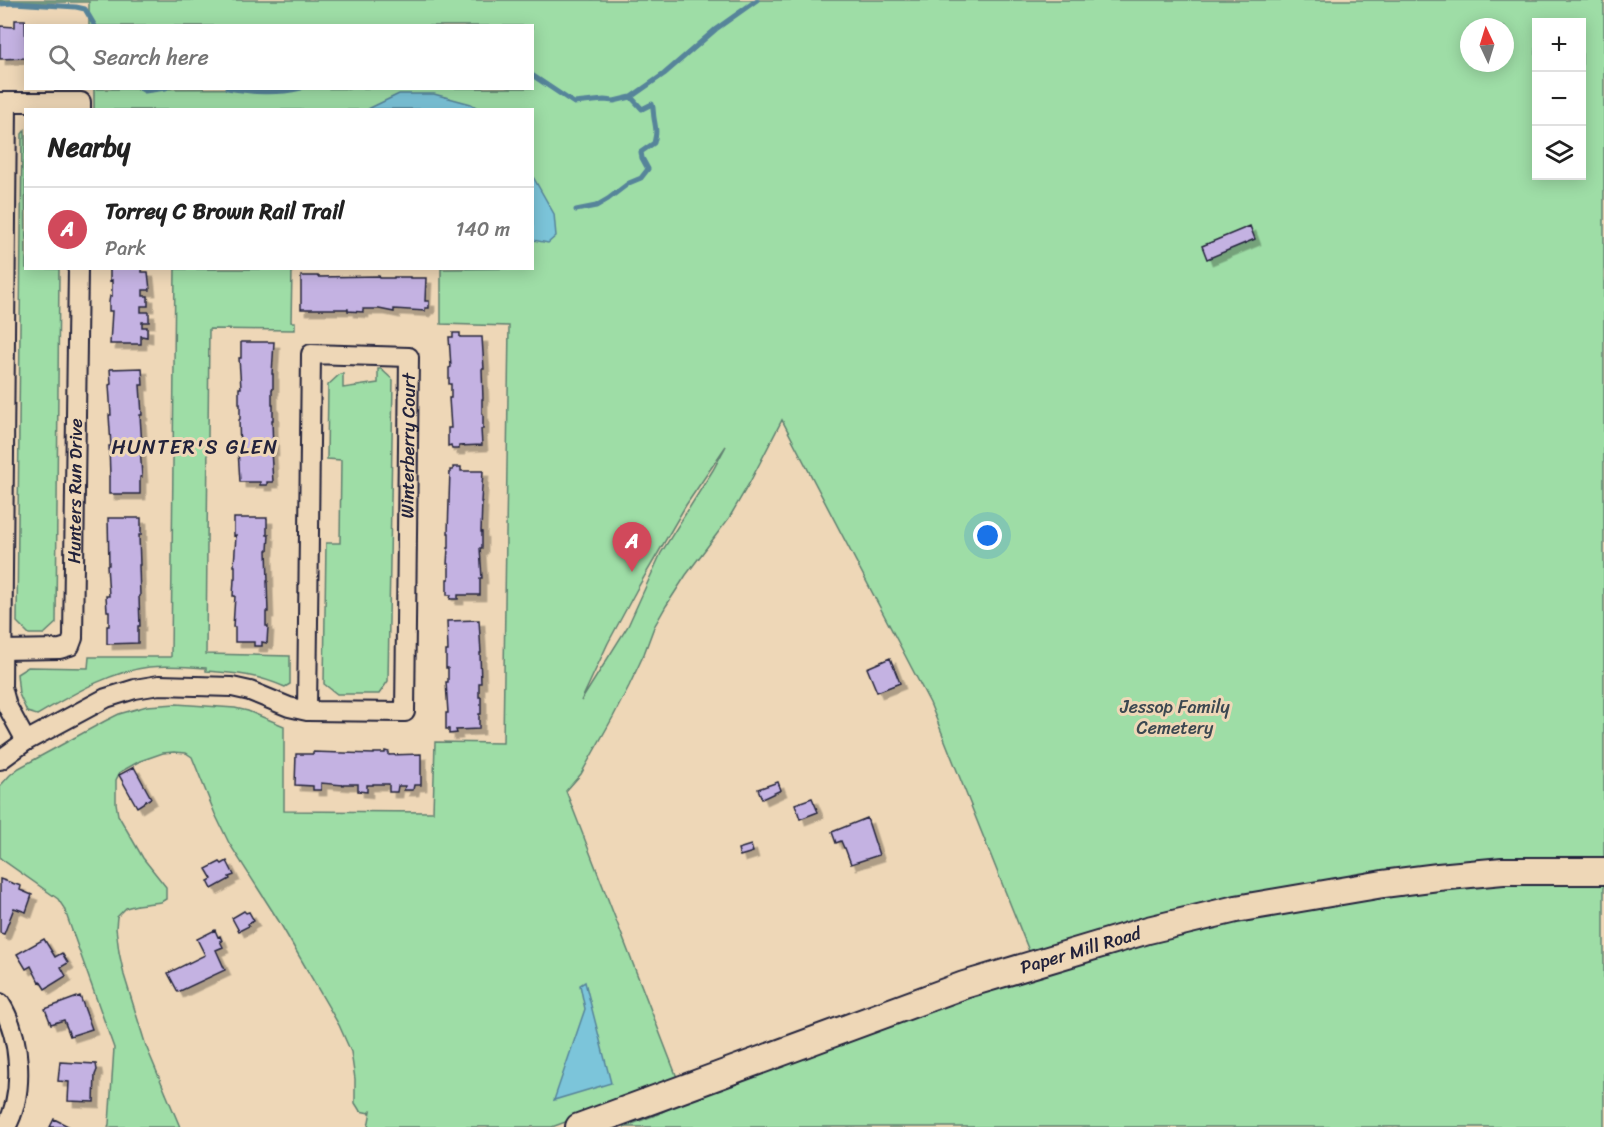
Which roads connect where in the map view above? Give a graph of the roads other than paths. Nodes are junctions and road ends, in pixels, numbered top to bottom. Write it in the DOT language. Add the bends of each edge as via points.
graph roads {
  1 [pos="3,102"];
  2 [pos="81,108"];
  3 [pos="78,270"];
  4 [pos="2,650"];
  5 [pos="307,711"];
  6 [pos="26,741"];
  7 [pos="0,760"];
  8 [pos="1604,871"];
  9 [pos="0,1003"];
  10 [pos="6,1127"];
  11 [pos="579,1127"];
  1 -- 2 [label="street" via="81,102"];
  1 -- 4 [label="street"];
  3 -- 4 [label="street, Hunters Run Drive" via="74,638 70,646 60,649"];
  4 -- 6 [label="street" via="2,687 7,706"];
  5 -- 5 [label="street, Winterberry Court" via="311,354 409,357 405,712"];
  5 -- 6 [label="street, Winterberry Court" via="232,687 159,684 106,698"];
  6 -- 7 [label="street, Winterberry Court"];
  8 -- 11 [label="main road, Paper Mill Road" via="1503,871 1405,881 1236,909 1148,930 964,985"];
  9 -- 10 [label="street" via="14,1037 18,1065 17,1093"];
}
